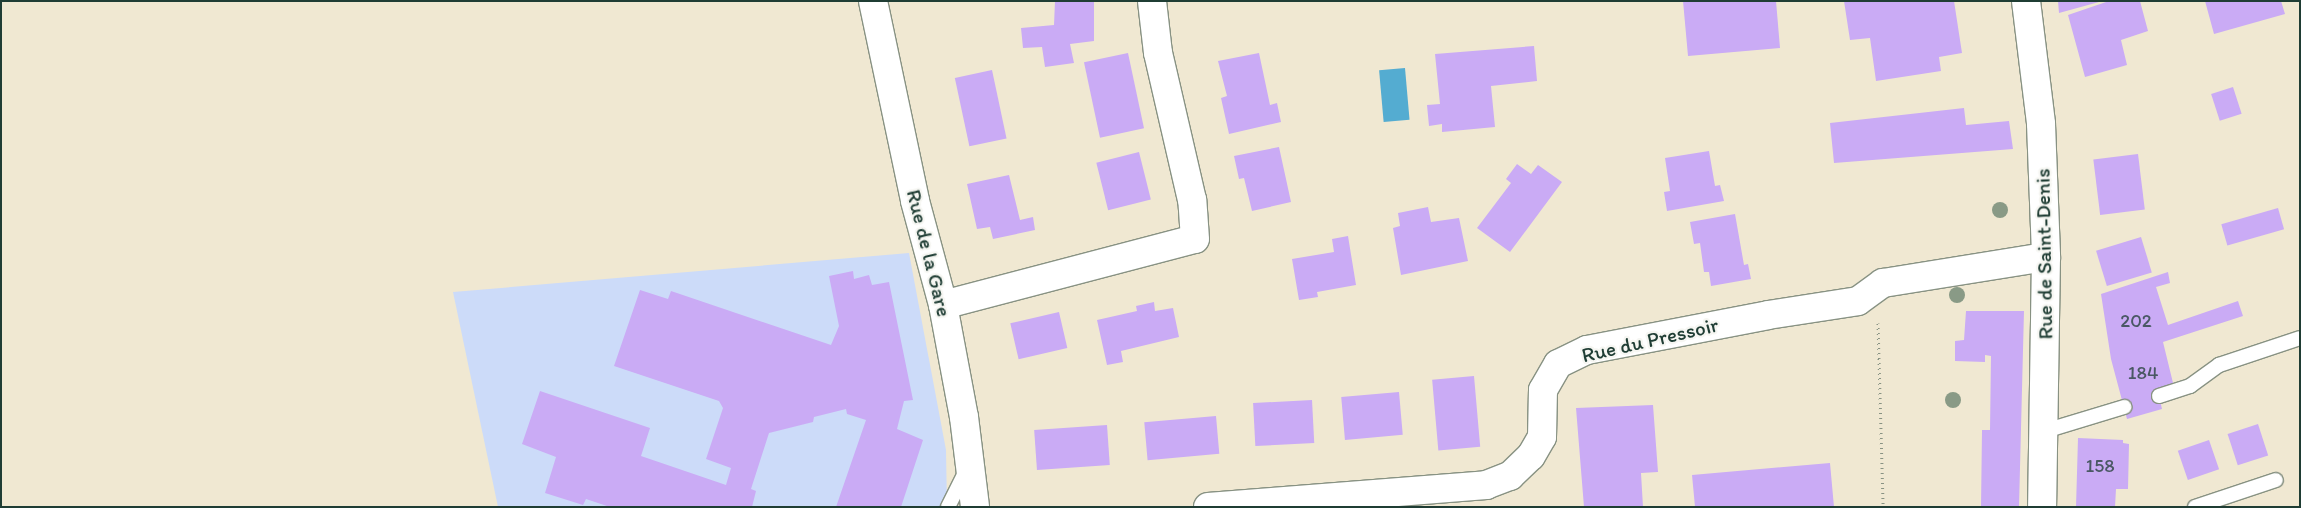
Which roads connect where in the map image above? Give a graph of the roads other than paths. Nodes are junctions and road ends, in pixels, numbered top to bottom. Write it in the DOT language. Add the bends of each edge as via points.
graph roads {
  1 [pos="873,1"];
  2 [pos="1152,1"];
  3 [pos="2026,1"];
  4 [pos="2046,257"];
  5 [pos="943,306"];
  6 [pos="2300,338"];
  7 [pos="2158,396"];
  8 [pos="2124,407"];
  9 [pos="2045,431"];
  10 [pos="970,464"];
  11 [pos="2276,480"];
  12 [pos="948,507"];
  13 [pos="975,507"];
  14 [pos="1208,507"];
  15 [pos="2042,507"];
  16 [pos="2195,507"];
  1 -- 5 [label="street, Rue de la Gare" via="915,201"];
  2 -- 5 [label="street" via="1158,53 1192,200 1195,239"];
  3 -- 4 [label="street, Rue de Saint-Denis" via="2041,124"];
  4 -- 9 [label="street, Rue de Saint-Denis"];
  4 -- 14 [label="street, Rue du Pressoir" via="1882,283 1858,301 1586,350 1558,364 1543,390 1542,437 1531,456 1510,476 1486,485"];
  5 -- 10 [label="street, Rue de la Gare"];
  6 -- 7 [label="lane" via="2219,365 2190,386"];
  8 -- 9 [label="lane"];
  9 -- 15 [label="street, Rue de Saint-Denis"];
  10 -- 12 [label="lane"];
  10 -- 13 [label="street, Rue de la Gare"];
  11 -- 16 [label="lane"];
}
